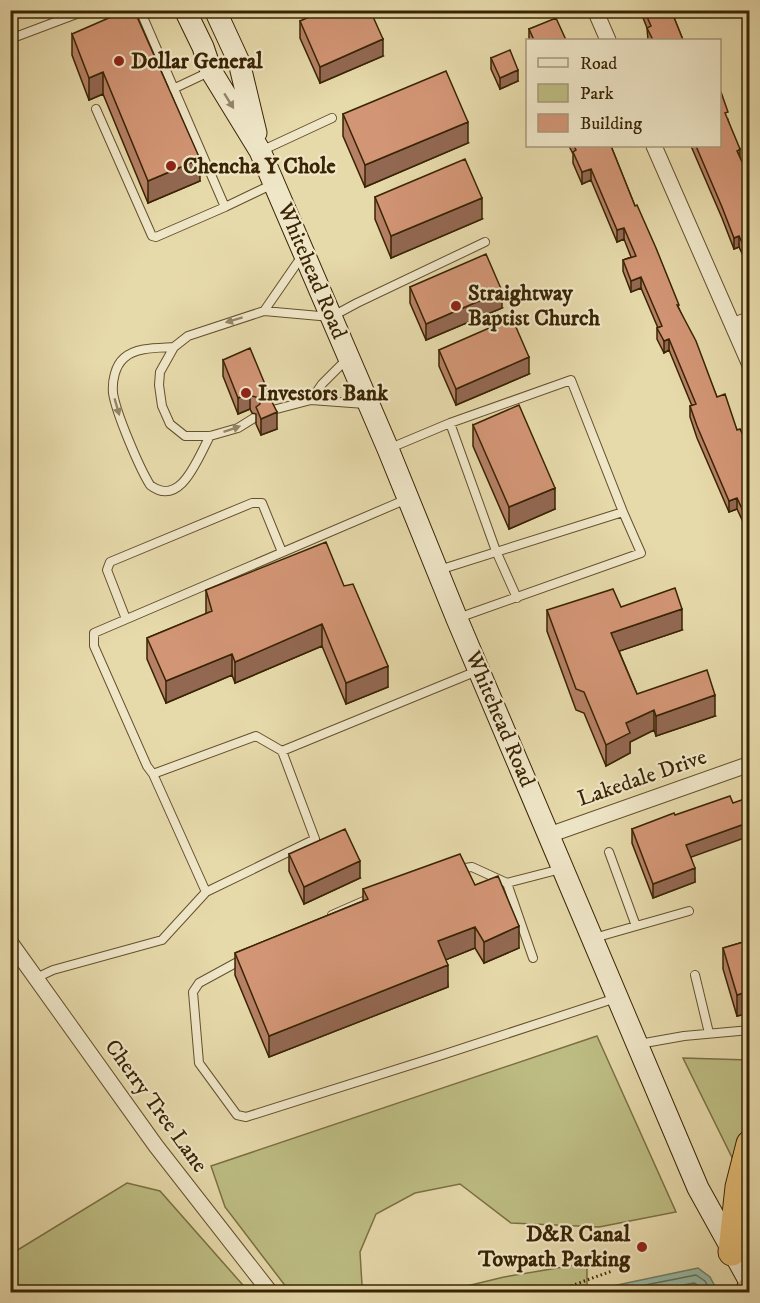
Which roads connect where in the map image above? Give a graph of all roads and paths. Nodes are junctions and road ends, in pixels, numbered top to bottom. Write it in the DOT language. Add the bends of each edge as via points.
graph roads {
  1 [pos="87,10"];
  2 [pos="140,10"];
  3 [pos="185,10"];
  4 [pos="215,10"];
  5 [pos="595,10"];
  6 [pos="10,39"];
  7 [pos="608,39"];
  8 [pos="211,71"];
  9 [pos="173,89"];
  10 [pos="96,109"];
  11 [pos="332,118"];
  12 [pos="654,147"];
  13 [pos="260,152"];
  14 [pos="274,184"];
  15 [pos="225,207"];
  16 [pos="485,242"];
  17 [pos="303,254"];
  18 [pos="264,311"];
  19 [pos="331,317"];
  20 [pos="750,319"];
  21 [pos="733,326"];
  22 [pos="174,347"];
  23 [pos="349,357"];
  24 [pos="750,365"];
  25 [pos="311,400"];
  26 [pos="369,405"];
  27 [pos="269,411"];
  28 [pos="254,418"];
  29 [pos="450,423"];
  30 [pos="210,436"];
  31 [pos="388,449"];
  32 [pos="408,498"];
  33 [pos="623,512"];
  34 [pos="496,551"];
  35 [pos="282,552"];
  36 [pos="437,570"];
  37 [pos="517,598"];
  38 [pos="126,619"];
  39 [pos="457,619"];
  40 [pos="479,671"];
  41 [pos="282,751"];
  42 [pos="750,764"];
  43 [pos="153,774"];
  44 [pos="549,835"];
  45 [pos="609,852"];
  46 [pos="563,869"];
  47 [pos="454,870"];
  48 [pos="507,883"];
  49 [pos="206,892"];
  50 [pos="377,896"];
  51 [pos="689,911"];
  52 [pos="326,918"];
  53 [pos="636,926"];
  54 [pos="593,939"];
  55 [pos="10,942"];
  56 [pos="246,957"];
  57 [pos="533,958"];
  58 [pos="695,975"];
  59 [pos="36,978"];
  60 [pos="617,997"];
  61 [pos="750,1030"];
  62 [pos="709,1034"];
  63 [pos="637,1045"];
  64 [pos="750,1144"];
  65 [pos="612,1271"];
  66 [pos="744,1277"];
  67 [pos="270,1293"];
  68 [pos="554,1293"];
  1 -- 6 [label="lane"];
  2 -- 9 [label="lane"];
  3 -- 8 [label="main road, Whitehead Road"];
  4 -- 13 [label="main road, Whitehead Road" via="239,62"];
  5 -- 7 [label="street"];
  8 -- 9 [label="lane"];
  8 -- 13 [label="main road, Whitehead Road, one-way"];
  9 -- 15 [label="lane"];
  10 -- 15 [label="lane" via="149,234 156,237"];
  11 -- 13 [label="lane"];
  12 -- 21 [label="street"];
  13 -- 14 [label="main road, Whitehead Road"];
  14 -- 15 [label="lane"];
  14 -- 17 [label="main road, Whitehead Road"];
  16 -- 19 [label="lane"];
  17 -- 18 [label="lane"];
  17 -- 19 [label="main road, Whitehead Road"];
  18 -- 19 [label="lane"];
  18 -- 22 [label="lane, one-way" via="188,336"];
  19 -- 23 [label="main road, Whitehead Road"];
  20 -- 21 [label="street"];
  21 -- 24 [label="street"];
  22 -- 30 [label="lane" via="160,372 162,406 170,424 185,436"];
  22 -- 30 [label="lane, one-way" via="148,348 129,354 119,364 113,382 119,414 150,484 168,492 180,486"];
  23 -- 25 [label="lane"];
  23 -- 26 [label="main road, Whitehead Road"];
  25 -- 26 [label="lane"];
  25 -- 27 [label="lane"];
  26 -- 31 [label="main road, Whitehead Road"];
  30 -- 28 [label="lane, one-way" via="238,428"];
  29 -- 31 [label="lane"];
  29 -- 33 [label="lane" via="571,380"];
  29 -- 34 [label="lane"];
  31 -- 32 [label="main road, Whitehead Road"];
  32 -- 35 [label="lane"];
  32 -- 36 [label="main road, Whitehead Road"];
  33 -- 34 [label="lane"];
  33 -- 37 [label="lane" via="641,553"];
  34 -- 36 [label="lane"];
  34 -- 37 [label="lane"];
  35 -- 38 [label="lane"];
  35 -- 38 [label="lane" via="262,503 252,503 110,562 107,570"];
  36 -- 39 [label="main road, Whitehead Road"];
  37 -- 39 [label="lane"];
  38 -- 43 [label="lane" via="94,633 94,646"];
  39 -- 40 [label="main road, Whitehead Road"];
  40 -- 41 [label="lane"];
  40 -- 44 [label="main road, Whitehead Road"];
  41 -- 43 [label="lane" via="256,736"];
  41 -- 49 [label="lane" via="315,839"];
  42 -- 44 [label="street, Lakedale Drive"];
  43 -- 49 [label="lane"];
  44 -- 46 [label="main road, Whitehead Road"];
  45 -- 53 [label="lane"];
  46 -- 48 [label="lane"];
  46 -- 54 [label="main road, Whitehead Road"];
  47 -- 48 [label="lane" via="472,867"];
  48 -- 57 [label="lane"];
  49 -- 59 [label="lane" via="162,940"];
  50 -- 52 [label="lane"];
  51 -- 53 [label="lane"];
  53 -- 54 [label="lane"];
  54 -- 60 [label="main road, Whitehead Road"];
  55 -- 59 [label="street, Cherry Tree Lane"];
  56 -- 60 [label="lane" via="199,982 194,992 199,1062 237,1115 246,1117"];
  58 -- 62 [label="lane"];
  59 -- 67 [label="street, Cherry Tree Lane" via="156,1146"];
  60 -- 63 [label="main road, Whitehead Road"];
  61 -- 62 [label="lane"];
  62 -- 63 [label="lane"];
  63 -- 66 [label="main road, Whitehead Road" via="698,1188"];
  64 -- 66 [label="highway" via="739,1187"];
  65 -- 68 [label="path"];
}
